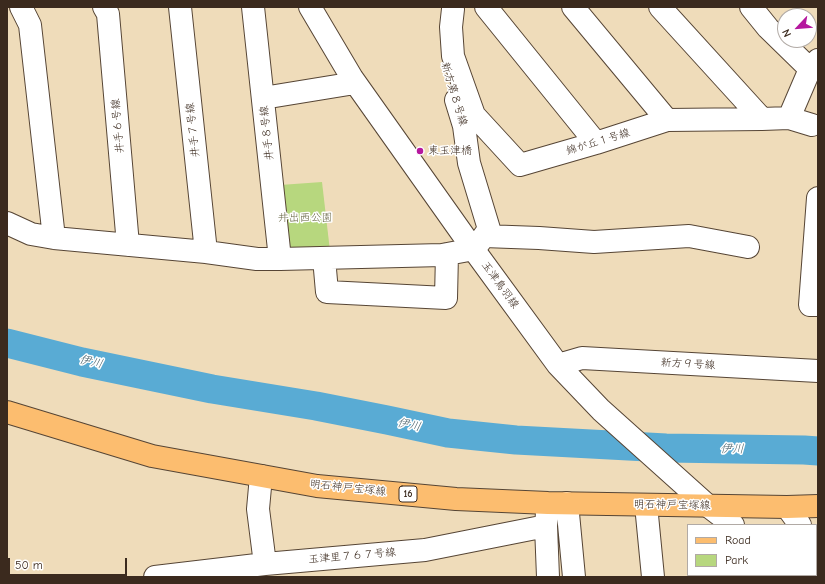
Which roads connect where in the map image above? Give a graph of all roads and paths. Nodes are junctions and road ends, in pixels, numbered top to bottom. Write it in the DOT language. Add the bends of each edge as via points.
graph roads {
  1 [pos="21,7"];
  2 [pos="104,7"];
  3 [pos="180,7"];
  4 [pos="253,7"];
  5 [pos="310,7"];
  6 [pos="486,7"];
  7 [pos="573,7"];
  8 [pos="660,7"];
  9 [pos="751,7"];
  10 [pos="453,8"];
  11 [pos="814,64"];
  12 [pos="355,83"];
  13 [pos="263,98"];
  14 [pos="789,118"];
  15 [pos="762,119"];
  16 [pos="667,120"];
  17 [pos="812,126"];
  18 [pos="596,143"];
  19 [pos="818,198"];
  20 [pos="7,223"];
  21 [pos="54,238"];
  22 [pos="479,243"];
  23 [pos="128,245"];
  24 [pos="748,247"];
  25 [pos="206,252"];
  26 [pos="447,254"];
  27 [pos="324,258"];
  28 [pos="280,259"];
  29 [pos="818,305"];
  30 [pos="558,365"];
  31 [pos="818,371"];
  32 [pos="7,412"];
  33 [pos="261,476"];
  34 [pos="557,503"];
  35 [pos="646,505"];
  36 [pos="708,506"];
  37 [pos="818,506"];
  38 [pos="787,507"];
  39 [pos="732,524"];
  40 [pos="799,524"];
  41 [pos="546,526"];
  42 [pos="265,564"];
  43 [pos="155,577"];
  44 [pos="548,577"];
  45 [pos="574,577"];
  46 [pos="653,577"];
  1 -- 21 [label="street" via="30,25"];
  2 -- 23 [label="street, 井手６号線" via="108,14"];
  3 -- 25 [label="street, 井手７号線"];
  4 -- 13 [label="street, 井手８号線"];
  5 -- 12 [label="street, 玉津鳥羽線"];
  6 -- 18 [label="street"];
  7 -- 16 [label="street"];
  8 -- 15 [label="street"];
  9 -- 11 [label="street" via="768,28"];
  10 -- 18 [label="street, 錦が丘１号線" via="453,56 474,115 520,166"];
  10 -- 22 [label="street, 新方第８号線" via="443,15 442,59 464,126 469,163 489,230"];
  11 -- 14 [label="street"];
  12 -- 13 [label="street"];
  12 -- 22 [label="street, 玉津鳥羽線"];
  13 -- 28 [label="street, 井手８号線"];
  14 -- 15 [label="street, 錦が丘１号線"];
  14 -- 17 [label="street"];
  15 -- 16 [label="street, 錦が丘１号線"];
  16 -- 18 [label="street, 錦が丘１号線"];
  19 -- 29 [label="street" via="810,305"];
  20 -- 21 [label="street" via="31,234"];
  21 -- 23 [label="street"];
  22 -- 24 [label="street" via="539,238 594,242 690,236"];
  22 -- 26 [label="street"];
  22 -- 30 [label="street, 玉津鳥羽線"];
  23 -- 25 [label="street"];
  25 -- 28 [label="street" via="256,259"];
  26 -- 27 [label="street"];
  26 -- 27 [label="street" via="446,298 327,292"];
  27 -- 28 [label="street"];
  30 -- 31 [label="street, 新方９号線" via="582,358"];
  30 -- 36 [label="street, 玉津鳥羽線" via="601,410"];
  32 -- 33 [label="main road, 明石神戸宝塚線 / 16" via="152,456"];
  33 -- 34 [label="main road, 明石神戸宝塚線 / 16" via="317,486 440,498"];
  33 -- 42 [label="street" via="258,509"];
  34 -- 35 [label="main road, 明石神戸宝塚線 / 16"];
  34 -- 41 [label="street"];
  34 -- 45 [label="street"];
  35 -- 36 [label="main road, 明石神戸宝塚線 / 16"];
  35 -- 46 [label="street"];
  36 -- 38 [label="main road, 明石神戸宝塚線 / 16"];
  36 -- 39 [label="street, 玉津鳥羽線"];
  37 -- 38 [label="main road, 明石神戸宝塚線 / 16"];
  38 -- 40 [label="street"];
  41 -- 42 [label="street, 玉津里７６７号線" via="425,550"];
  41 -- 44 [label="street"];
  42 -- 43 [label="street, 玉津里７６７号線"];
}
